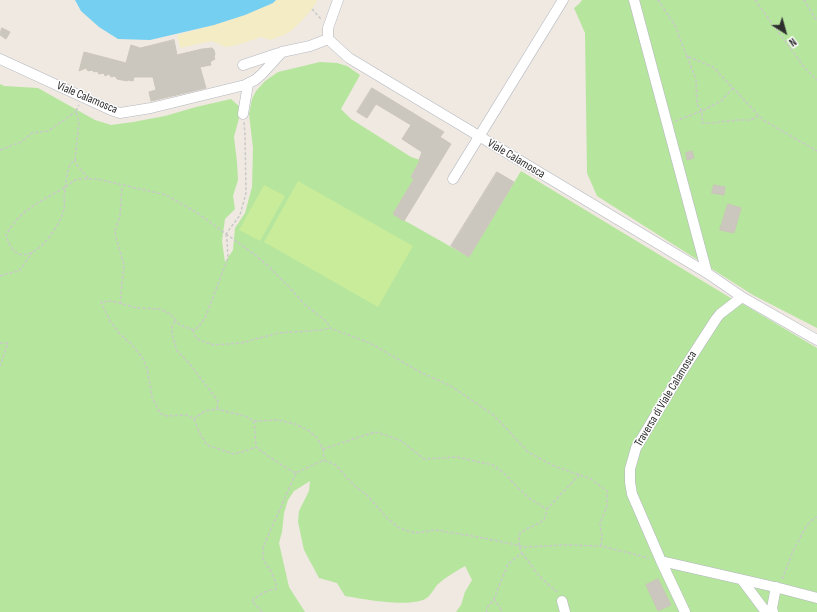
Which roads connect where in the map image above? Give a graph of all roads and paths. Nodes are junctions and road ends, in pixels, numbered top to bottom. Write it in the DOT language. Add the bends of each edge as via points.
graph roads {
  1 [pos="338,0"];
  2 [pos="563,0"];
  3 [pos="634,0"];
  4 [pos="658,0"];
  5 [pos="755,0"];
  6 [pos="804,0"];
  7 [pos="312,8"];
  8 [pos="817,21"];
  9 [pos="328,28"];
  10 [pos="328,39"];
  11 [pos="282,52"];
  12 [pos="687,56"];
  13 [pos="0,59"];
  14 [pos="244,65"];
  15 [pos="817,80"];
  16 [pos="248,84"];
  17 [pos="733,88"];
  18 [pos="83,97"];
  19 [pos="76,111"];
  20 [pos="702,111"];
  21 [pos="243,114"];
  22 [pos="758,115"];
  23 [pos="668,126"];
  24 [pos="479,136"];
  25 [pos="0,150"];
  26 [pos="817,151"];
  27 [pos="76,160"];
  28 [pos="88,178"];
  29 [pos="453,179"];
  30 [pos="122,185"];
  31 [pos="65,187"];
  32 [pos="226,234"];
  33 [pos="33,252"];
  34 [pos="707,273"];
  35 [pos="0,276"];
  36 [pos="742,297"];
  37 [pos="121,304"];
  38 [pos="175,321"];
  39 [pos="330,328"];
  40 [pos="192,330"];
  41 [pos="817,340"];
  42 [pos="0,343"];
  43 [pos="0,366"];
  44 [pos="217,409"];
  45 [pos="194,419"];
  46 [pos="254,421"];
  47 [pos="256,448"];
  48 [pos="323,449"];
  49 [pos="324,460"];
  50 [pos="296,473"];
  51 [pos="580,475"];
  52 [pos="547,509"];
  53 [pos="817,517"];
  54 [pos="519,546"];
  55 [pos="601,546"];
  56 [pos="522,553"];
  57 [pos="661,561"];
  58 [pos="742,580"];
  59 [pos="777,588"];
  60 [pos="817,598"];
  61 [pos="494,599"];
  62 [pos="562,601"];
  63 [pos="262,612"];
  64 [pos="487,612"];
  65 [pos="501,612"];
  66 [pos="566,612"];
  67 [pos="685,612"];
  68 [pos="766,612"];
  69 [pos="773,612"];
  1 -- 9 [label="street"];
  2 -- 24 [label="street"];
  3 -- 23 [label="street"];
  4 -- 12 [label="path" via="676,27"];
  5 -- 15 [label="path" via="804,67"];
  6 -- 8 [label="path"];
  7 -- 9 [label="path"];
  9 -- 10 [label="street"];
  10 -- 11 [label="street"];
  10 -- 24 [label="street, Viale Calamosca" via="349,58"];
  11 -- 14 [label="street"];
  11 -- 16 [label="street, Viale Calamosca" via="262,74"];
  12 -- 17 [label="path" via="713,67"];
  12 -- 20 [label="path" via="696,80 697,104"];
  13 -- 18 [label="street, Viale Calamosca"];
  16 -- 18 [label="street, Viale Calamosca" via="151,108 120,112"];
  16 -- 21 [label="street"];
  17 -- 20 [label="path" via="721,101"];
  17 -- 22 [label="path"];
  18 -- 19 [label="path"];
  19 -- 25 [label="path" via="48,131 32,134 21,142"];
  19 -- 27 [label="path" via="79,122"];
  20 -- 22 [label="path" via="702,124 751,120"];
  20 -- 23 [label="path" via="676,120"];
  21 -- 32 [label="path" via="246,193 240,215"];
  22 -- 26 [label="path"];
  23 -- 34 [label="street"];
  24 -- 29 [label="street"];
  24 -- 34 [label="street, Viale Calamosca"];
  27 -- 28 [label="path" via="76,164"];
  27 -- 31 [label="path" via="71,163"];
  28 -- 30 [label="path"];
  28 -- 31 [label="path" via="75,180"];
  30 -- 32 [label="path" via="166,195 196,212"];
  30 -- 37 [label="path" via="120,216 115,231 124,265"];
  31 -- 33 [label="path" via="64,209 54,231"];
  31 -- 33 [label="path" via="19,217 6,235 8,242 18,254"];
  32 -- 39 [label="path" via="269,267 303,303 327,322"];
  32 -- 40 [label="path" via="228,258 205,318"];
  33 -- 35 [label="path" via="19,271"];
  34 -- 36 [label="street, Viale Calamosca"];
  36 -- 41 [label="street, Viale Calamosca"];
  36 -- 57 [label="street, Traversa di Viale Calamosca" via="716,319 676,381 632,459 632,494"];
  37 -- 38 [label="path" via="160,309 170,314"];
  37 -- 45 [label="path" via="112,301 101,302 110,321 142,357 147,368 152,397 160,413 167,416 186,415"];
  38 -- 40 [label="path"];
  38 -- 44 [label="path" via="172,334 177,351 218,401"];
  39 -- 40 [label="path" via="278,333 241,343 214,345 196,338"];
  39 -- 51 [label="path" via="370,343 420,372 451,386 492,414 528,452 554,466"];
  42 -- 43 [label="path" via="8,343"];
  44 -- 45 [label="path" via="206,411"];
  44 -- 46 [label="path"];
  45 -- 47 [label="path" via="207,445 234,454"];
  46 -- 47 [label="path"];
  46 -- 48 [label="path" via="278,420 295,424 317,438"];
  47 -- 50 [label="path"];
  48 -- 49 [label="path"];
  48 -- 52 [label="path" via="375,432 400,440 424,459 456,457 493,465 530,499"];
  49 -- 50 [label="path"];
  49 -- 54 [label="path" via="336,465 399,528 415,533 436,530"];
  50 -- 63 [label="path" via="263,547 263,560 272,571 276,589 258,595 252,601"];
  51 -- 52 [label="path"];
  51 -- 55 [label="path" via="608,491 607,506 600,524"];
  52 -- 54 [label="path" via="545,518 540,523 520,533"];
  53 -- 59 [label="path" via="807,525"];
  54 -- 55 [label="path"];
  54 -- 56 [label="path"];
  55 -- 57 [label="path"];
  56 -- 61 [label="path" via="508,564"];
  56 -- 62 [label="path"];
  57 -- 58 [label="street"];
  57 -- 67 [label="street, Traversa di Viale Calamosca"];
  58 -- 59 [label="street"];
  58 -- 68 [label="street"];
  59 -- 60 [label="street"];
  59 -- 69 [label="street"];
  61 -- 64 [label="path" via="486,609"];
  61 -- 65 [label="path"];
  62 -- 66 [label="street"];
}
